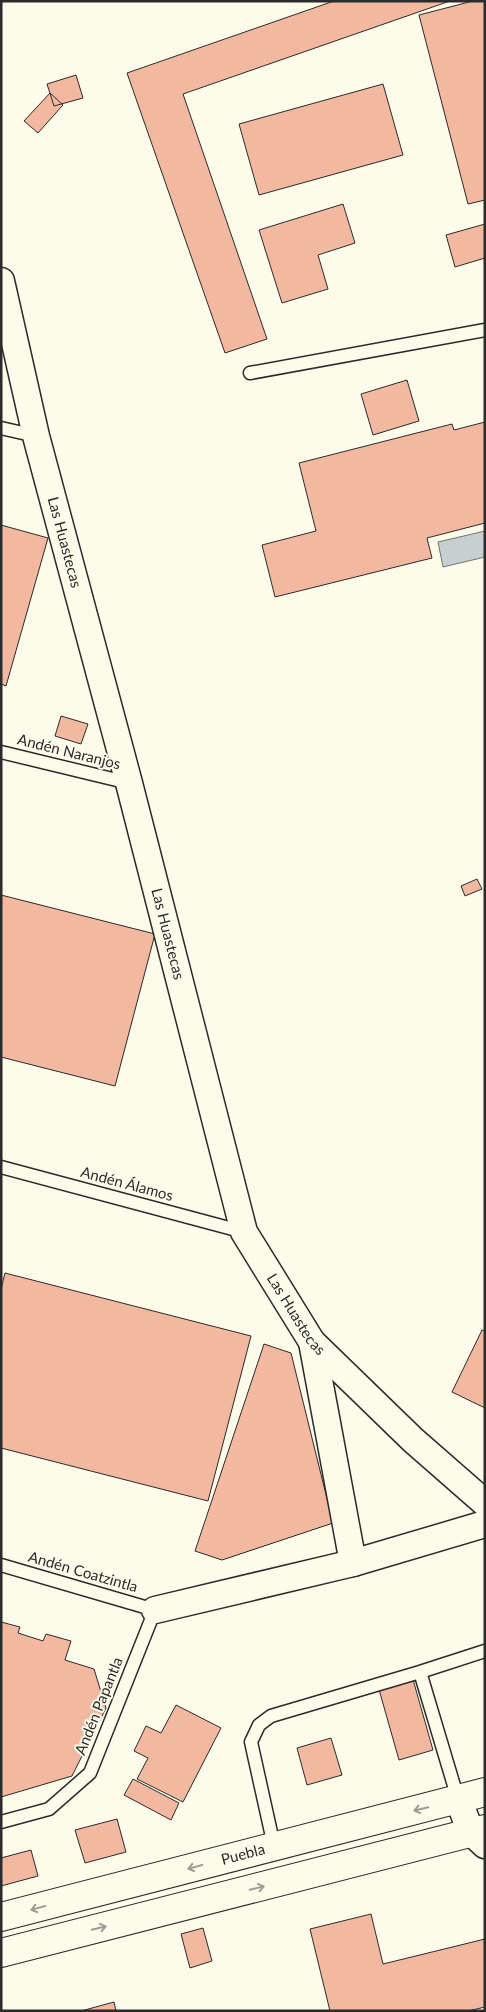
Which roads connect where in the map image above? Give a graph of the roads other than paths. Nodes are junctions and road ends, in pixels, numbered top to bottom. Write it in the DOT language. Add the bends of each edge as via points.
graph roads {
  1 [pos="1,281"];
  2 [pos="485,330"];
  3 [pos="250,372"];
  4 [pos="1,428"];
  5 [pos="36,436"];
  6 [pos="1,752"];
  7 [pos="130,783"];
  8 [pos="1,1167"];
  9 [pos="244,1232"];
  10 [pos="312,1342"];
  11 [pos="485,1503"];
  12 [pos="485,1524"];
  13 [pos="353,1563"];
  14 [pos="1,1566"];
  15 [pos="155,1610"];
  16 [pos="485,1651"];
  17 [pos="420,1672"];
  18 [pos="485,1792"];
  19 [pos="458,1799"];
  20 [pos="1,1822"];
  21 [pos="480,1835"];
  22 [pos="274,1846"];
  23 [pos="1,1917"];
  24 [pos="1,1953"];
  1 -- 5 [label="street, Las Huastecas"];
  2 -- 3 [label="lane"];
  4 -- 5 [label="lane"];
  5 -- 7 [label="street, Las Huastecas"];
  6 -- 7 [label="lane, Andén Naranjos"];
  7 -- 9 [label="street, Las Huastecas"];
  8 -- 9 [label="lane, Andén Álamos"];
  9 -- 10 [label="street, Las Huastecas"];
  10 -- 11 [label="street, Las Huastecas" via="412,1440"];
  10 -- 13 [label="street"];
  12 -- 13 [label="street"];
  13 -- 15 [label="street"];
  14 -- 15 [label="lane, Andén Coatzintla"];
  15 -- 20 [label="lane, Andén Papantla" via="90,1773 49,1809"];
  16 -- 17 [label="lane"];
  17 -- 19 [label="lane"];
  17 -- 22 [label="lane" via="271,1716 259,1725 251,1742"];
  18 -- 19 [label="main road, Puebla"];
  19 -- 21 [label="street"];
  19 -- 22 [label="main road, Puebla, one-way"];
  24 -- 21 [label="main road, one-way"];
  22 -- 23 [label="main road, Puebla, one-way"];
}
